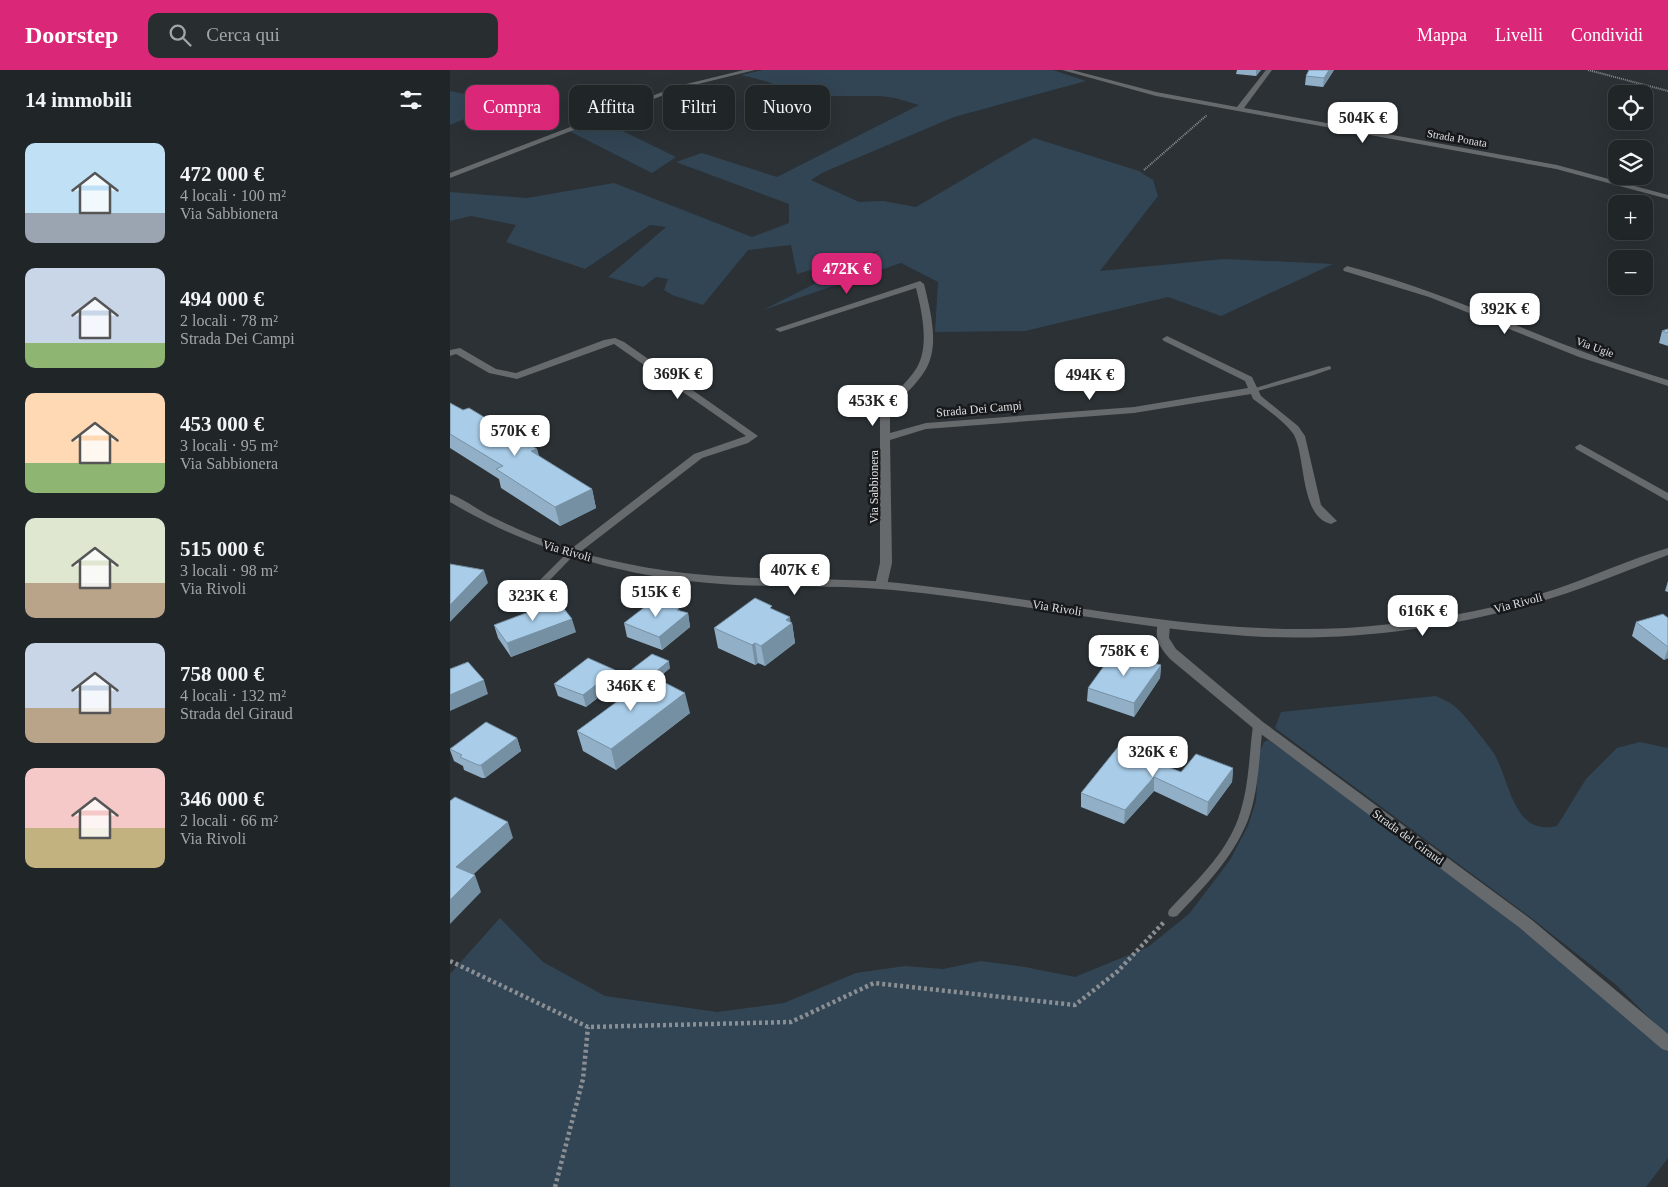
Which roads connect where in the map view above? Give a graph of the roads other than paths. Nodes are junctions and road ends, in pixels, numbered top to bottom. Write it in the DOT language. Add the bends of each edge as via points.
graph roads {
  1 [pos="752,70"];
  2 [pos="1065,70"];
  3 [pos="1269,70"];
  4 [pos="1240,108"];
  5 [pos="450,176"];
  6 [pos="1668,197"];
  7 [pos="1347,269"];
  8 [pos="780,329"];
  9 [pos="1167,339"];
  10 [pos="453,351"];
  11 [pos="1329,368"];
  12 [pos="1668,383"];
  13 [pos="1254,390"];
  14 [pos="886,438"];
  15 [pos="1580,448"];
  16 [pos="450,497"];
  17 [pos="1668,498"];
  18 [pos="1331,521"];
  19 [pos="1668,551"];
  20 [pos="572,554"];
  21 [pos="544,582"];
  22 [pos="880,585"];
  23 [pos="1164,624"];
  24 [pos="1258,725"];
  25 [pos="1173,913"];
  26 [pos="1668,1044"];
  1 -- 5 [label="street" via="680,87"];
  2 -- 4 [label="street, Strada Ponata" via="1129,88"];
  3 -- 4 [label="street"];
  4 -- 6 [label="street, Strada Ponata" via="1557,167"];
  7 -- 12 [label="street, Via Ugie" via="1422,291 1572,351"];
  8 -- 14 [label="street, Via Sabbionera" via="920,284 927,317 926,352 922,367 884,411"];
  9 -- 13 [label="street" via="1249,379"];
  10 -- 20 [label="street" via="492,372 518,376 615,341 753,436 748,441 698,456"];
  11 -- 13 [label="lane"];
  13 -- 14 [label="street, Strada Dei Campi" via="1141,410 926,426"];
  13 -- 18 [label="street" via="1257,397 1300,436 1316,506"];
  14 -- 22 [label="street, Via Sabbionera" via="886,563"];
  15 -- 17 [label="street"];
  16 -- 20 [label="street, Via Rivoli" via="511,532"];
  19 -- 23 [label="street, Via Rivoli" via="1524,602 1422,623 1300,633"];
  20 -- 21 [label="lane"];
  20 -- 22 [label="street, Via Rivoli" via="628,568 695,578"];
  22 -- 23 [label="street, Via Rivoli" via="979,596"];
  23 -- 24 [label="street, Strada del Giraud" via="1161,631 1164,645"];
  24 -- 25 [label="lane" via="1249,799 1242,820 1216,866"];
  24 -- 26 [label="street, Strada del Giraud" via="1526,924"];
}
